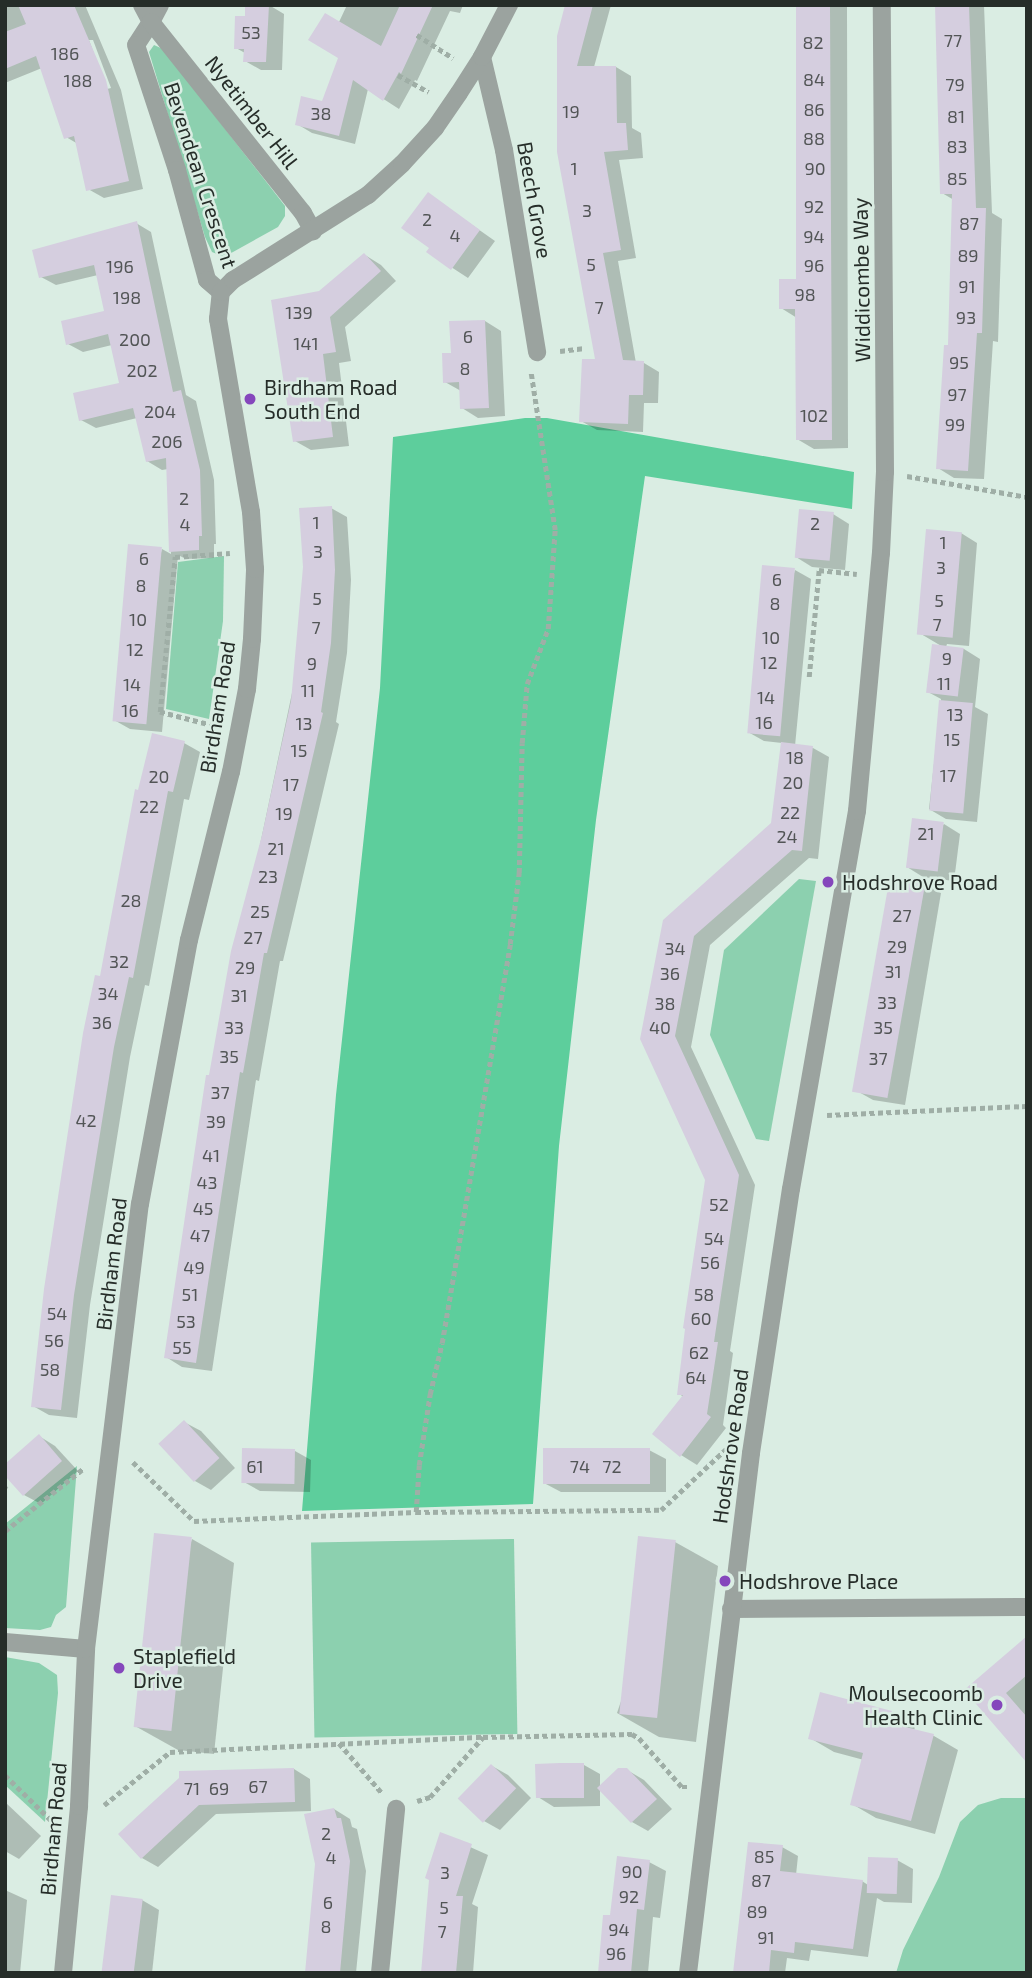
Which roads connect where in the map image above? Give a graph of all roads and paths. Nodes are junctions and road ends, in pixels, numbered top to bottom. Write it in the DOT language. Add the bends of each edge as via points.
graph roads {
  1 [pos="142,5"];
  2 [pos="160,5"];
  3 [pos="509,5"];
  4 [pos="882,5"];
  5 [pos="152,22"];
  6 [pos="417,35"];
  7 [pos="482,57"];
  8 [pos="454,58"];
  9 [pos="398,75"];
  10 [pos="429,92"];
  11 [pos="313,231"];
  12 [pos="221,292"];
  13 [pos="583,348"];
  14 [pos="537,352"];
  15 [pos="559,352"];
  16 [pos="886,472"];
  17 [pos="1027,497"];
  18 [pos="230,553"];
  19 [pos="881,553"];
  20 [pos="255,569"];
  21 [pos="879,575"];
  22 [pos="809,677"];
  23 [pos="214,726"];
  24 [pos="1027,1106"];
  25 [pos="805,1115"];
  26 [pos="751,1453"];
  27 [pos="110,1458"];
  28 [pos="85,1467"];
  29 [pos="416,1512"];
  30 [pos="5,1531"];
  31 [pos="1027,1607"];
  32 [pos="731,1609"];
  33 [pos="5,1642"];
  34 [pos="86,1649"];
  35 [pos="483,1737"];
  36 [pos="339,1743"];
  37 [pos="5,1775"];
  38 [pos="677,1781"];
  39 [pos="98,1806"];
  40 [pos="396,1809"];
  41 [pos="51,1819"];
  42 [pos="63,1973"];
  43 [pos="380,1973"];
  44 [pos="688,1973"];
  1 -- 5 [label="street"];
  2 -- 5 [label="street"];
  3 -- 7 [label="street"];
  4 -- 16 [label="street, Widdicombe Way"];
  5 -- 11 [label="street, Nyetimber Hill"];
  5 -- 12 [label="street, Bevendean Crescent" via="136,46 207,280"];
  6 -- 8 [label="path"];
  7 -- 11 [label="street" via="418,147 368,195"];
  7 -- 14 [label="street, Beech Grove" via="504,150"];
  9 -- 10 [label="path"];
  11 -- 12 [label="street"];
  12 -- 20 [label="street, Bevendean Crescent" via="218,319 249,499"];
  13 -- 15 [label="path"];
  14 -- 29 [label="path" via="530,375 555,530 548,629 527,684 519,873 426,1418"];
  16 -- 17 [label="path"];
  16 -- 19 [label="street, Widdicombe Way"];
  18 -- 23 [label="path" via="175,557 160,712"];
  19 -- 21 [label="street, Hodshrove Road"];
  20 -- 27 [label="street, Birdham Road" via="247,689 189,940 143,1191"];
  21 -- 22 [label="path" via="819,570"];
  21 -- 25 [label="street, Hodshrove Road" via="857,811"];
  24 -- 25 [label="path"];
  25 -- 26 [label="street, Hodshrove Road"];
  26 -- 29 [label="path" via="726,1449 661,1510"];
  26 -- 32 [label="street, Hodshrove Road"];
  27 -- 29 [label="path" via="137,1462 194,1521"];
  27 -- 34 [label="street, Birdham Road"];
  28 -- 30 [label="path"];
  31 -- 32 [label="street"];
  32 -- 44 [label="street, Hodshrove Road"];
  33 -- 34 [label="street"];
  34 -- 42 [label="street, Birdham Road" via="79,1806"];
  35 -- 36 [label="path"];
  35 -- 38 [label="path" via="632,1734"];
  35 -- 40 [label="path" via="430,1797"];
  36 -- 39 [label="path" via="170,1752"];
  36 -- 40 [label="path"];
  37 -- 41 [label="path"];
  40 -- 43 [label="street"];
}
